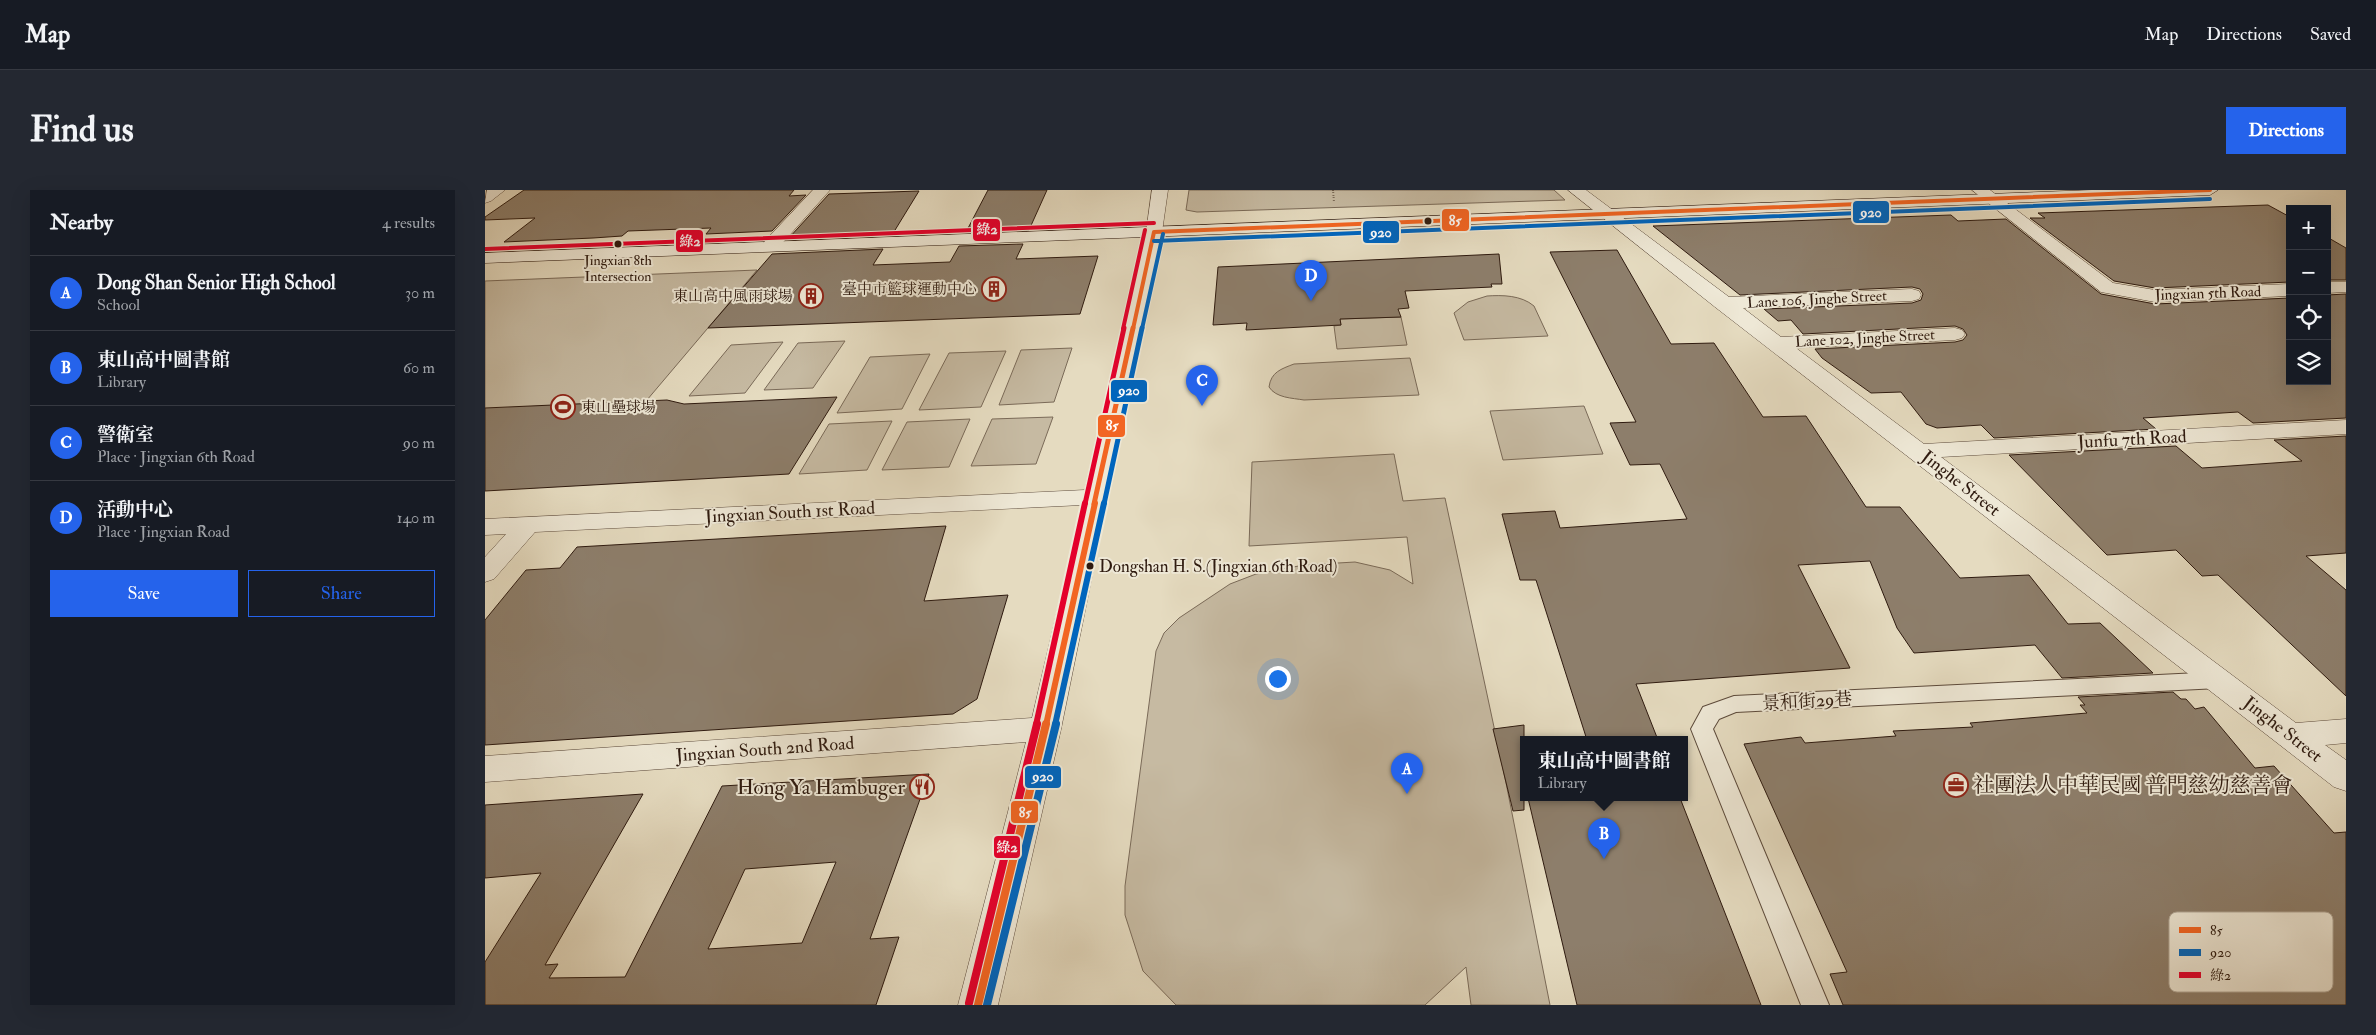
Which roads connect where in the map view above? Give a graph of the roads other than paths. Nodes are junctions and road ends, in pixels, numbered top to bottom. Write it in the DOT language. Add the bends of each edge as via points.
graph roads {
  1 [pos="497,190"];
  2 [pos="822,190"];
  3 [pos="1160,190"];
  4 [pos="1575,190"];
  5 [pos="2211,190"];
  6 [pos="1985,194"];
  7 [pos="485,198"];
  8 [pos="1608,213"];
  9 [pos="1154,232"];
  10 [pos="771,245"];
  11 [pos="485,258"];
  12 [pos="2346,287"];
  13 [pos="2331,288"];
  14 [pos="2286,290"];
  15 [pos="1912,295"];
  16 [pos="1723,303"];
  17 [pos="1955,334"];
  18 [pos="1775,343"];
  19 [pos="2346,426"];
  20 [pos="1919,451"];
  21 [pos="1095,497"];
  22 [pos="528,525"];
  23 [pos="485,527"];
  24 [pos="485,573"];
  25 [pos="2219,680"];
  26 [pos="1045,729"];
  27 [pos="2346,731"];
  28 [pos="2292,735"];
  29 [pos="485,769"];
  30 [pos="2346,778"];
  31 [pos="978,1005"];
  32 [pos="1815,1005"];
  1 -- 7 [label="street"];
  2 -- 10 [label="street"];
  3 -- 9 [label="street"];
  4 -- 8 [label="street, Jinghe Street"];
  5 -- 6 [label="street"];
  6 -- 8 [label="street"];
  6 -- 14 [label="street, Jingxian 5th Road" via="2107,288 2155,296"];
  8 -- 9 [label="street"];
  8 -- 16 [label="street, Jinghe Street"];
  9 -- 10 [label="street"];
  9 -- 21 [label="street"];
  10 -- 11 [label="street"];
  12 -- 13 [label="street"];
  15 -- 16 [label="street, Lane 106, Jinghe Street"];
  16 -- 18 [label="street, Jinghe Street"];
  17 -- 18 [label="street, Lane 102, Jinghe Street"];
  18 -- 20 [label="street, Jinghe Street"];
  19 -- 20 [label="street, Junfu 7th Road"];
  20 -- 25 [label="street, Jinghe Street"];
  21 -- 22 [label="street, Jingxian South 1st Road"];
  21 -- 26 [label="street"];
  22 -- 23 [label="street, Jingxian South 1st Road"];
  22 -- 24 [label="street"];
  25 -- 28 [label="street, Jinghe Street"];
  25 -- 32 [label="lane, 景和街29巷" via="1734,704 1711,713 1703,729"];
  26 -- 29 [label="street, Jingxian South 2nd Road"];
  26 -- 31 [label="street"];
  27 -- 28 [label="street"];
  28 -- 30 [label="street, Jinghe Street"];
}
